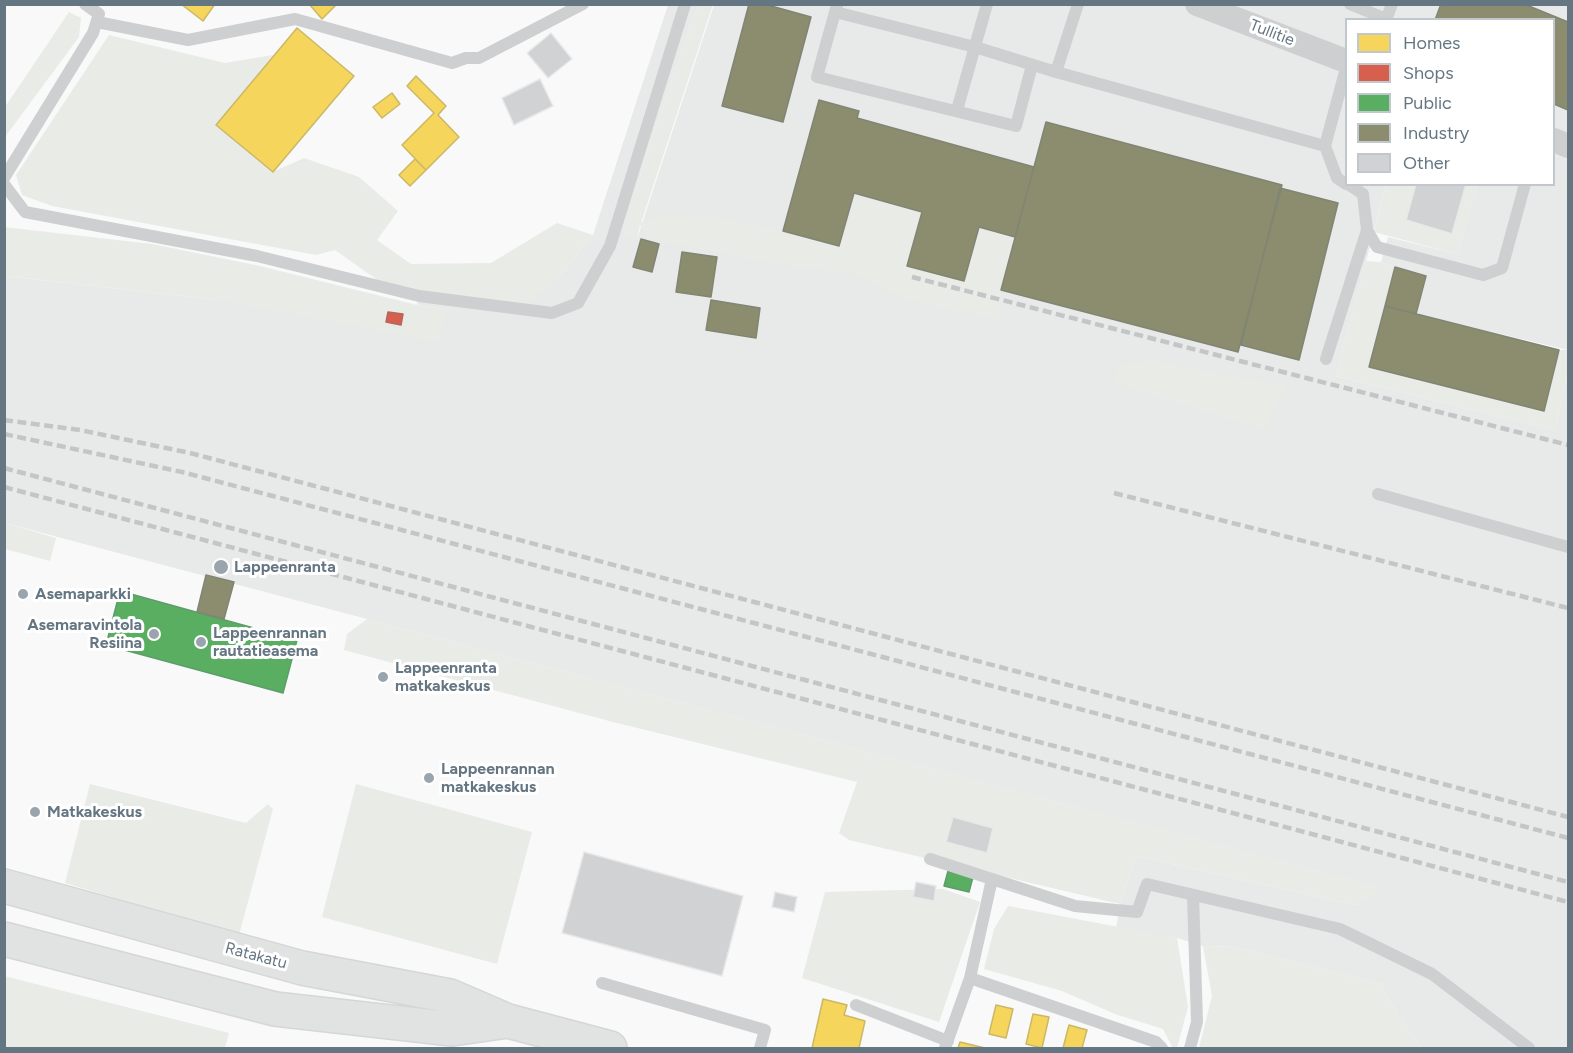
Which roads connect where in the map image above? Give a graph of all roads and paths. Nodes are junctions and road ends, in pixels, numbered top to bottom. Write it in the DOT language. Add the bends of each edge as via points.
graph roads {
  1 [pos="86,4"];
  2 [pos="583,4"];
  3 [pos="685,4"];
  4 [pos="987,4"];
  5 [pos="1077,4"];
  6 [pos="1197,4"];
  7 [pos="1350,4"];
  8 [pos="1392,4"];
  9 [pos="835,7"];
  10 [pos="1384,18"];
  11 [pos="1386,18"];
  12 [pos="97,22"];
  13 [pos="975,47"];
  14 [pos="1345,60"];
  15 [pos="1032,66"];
  16 [pos="1056,72"];
  17 [pos="1345,75"];
  18 [pos="957,110"];
  19 [pos="1555,140"];
  20 [pos="1325,146"];
  21 [pos="1569,146"];
  22 [pos="4,178"];
  23 [pos="1345,183"];
  24 [pos="4,184"];
  25 [pos="1350,186"];
  26 [pos="1524,186"];
  27 [pos="1367,230"];
  28 [pos="1326,359"];
  29 [pos="1378,494"];
  30 [pos="1569,547"];
  31 [pos="930,859"];
  32 [pos="992,879"];
  33 [pos="4,886"];
  34 [pos="1193,895"];
  35 [pos="4,939"];
  36 [pos="970,978"];
  37 [pos="602,983"];
  38 [pos="856,1005"];
  39 [pos="508,1021"];
  40 [pos="946,1045"];
  41 [pos="610,1048"];
  42 [pos="760,1048"];
  43 [pos="1162,1048"];
  44 [pos="1190,1048"];
  45 [pos="1529,1048"];
  1 -- 12 [label="lane" via="99,14"];
  2 -- 12 [label="lane" via="479,58 452,63 295,18 188,40"];
  3 -- 24 [label="lane" via="610,246 578,303 552,313 419,296 256,256 25,212"];
  4 -- 13 [label="lane"];
  5 -- 16 [label="lane"];
  6 -- 14 [label="street, Tullitie"];
  7 -- 10 [label="lane"];
  8 -- 11 [label="lane"];
  9 -- 13 [label="lane"];
  9 -- 18 [label="lane" via="817,77"];
  12 -- 22 [label="lane"];
  13 -- 15 [label="lane"];
  13 -- 18 [label="lane"];
  15 -- 16 [label="lane"];
  15 -- 18 [label="lane" via="1016,126"];
  16 -- 20 [label="lane"];
  17 -- 20 [label="lane"];
  19 -- 21 [label="street"];
  20 -- 23 [label="lane" via="1337,178"];
  25 -- 27 [label="lane" via="1363,194"];
  26 -- 27 [label="lane" via="1502,268 1483,274 1377,247"];
  27 -- 28 [label="lane"];
  29 -- 30 [label="lane"];
  31 -- 32 [label="lane"];
  32 -- 34 [label="lane" via="1075,906 1137,912 1147,884"];
  32 -- 36 [label="lane"];
  33 -- 39 [label="main road, Ratakatu" via="292,966 450,996"];
  34 -- 44 [label="lane" via="1197,1022"];
  34 -- 45 [label="lane" via="1340,929 1432,974"];
  35 -- 39 [label="main road, Ratakatu" via="275,1009 452,1029"];
  36 -- 40 [label="lane"];
  36 -- 43 [label="lane" via="1156,1042"];
  37 -- 42 [label="lane" via="765,1030"];
  38 -- 40 [label="lane"];
  39 -- 41 [label="main road, Ratakatu"];
}
